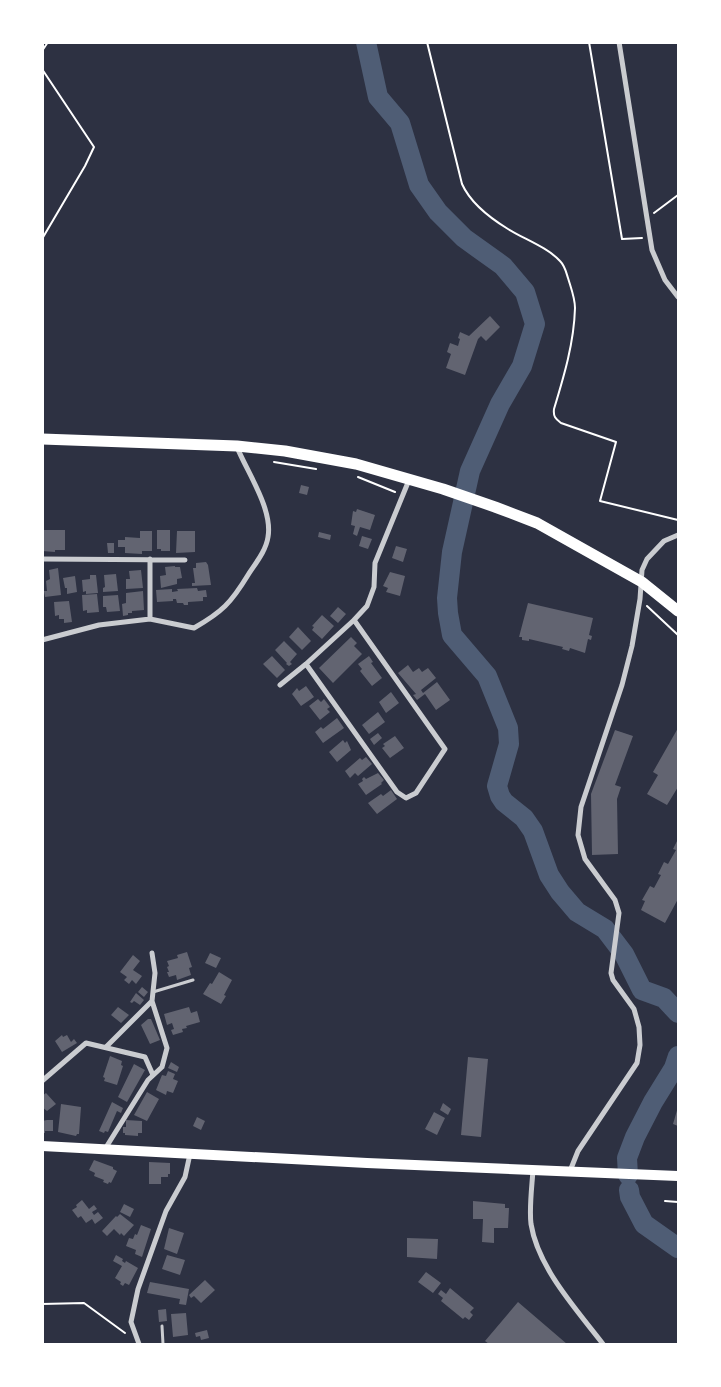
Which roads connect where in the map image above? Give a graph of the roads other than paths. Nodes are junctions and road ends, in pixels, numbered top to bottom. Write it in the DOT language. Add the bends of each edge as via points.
graph roads {
  1 [pos="619,42"];
  2 [pos="678,297"];
  3 [pos="42,439"];
  4 [pos="237,446"];
  5 [pos="409,479"];
  6 [pos="678,535"];
  7 [pos="42,558"];
  8 [pos="150,559"];
  9 [pos="185,560"];
  10 [pos="642,582"];
  11 [pos="678,611"];
  12 [pos="150,619"];
  13 [pos="354,620"];
  14 [pos="42,640"];
  15 [pos="306,664"];
  16 [pos="280,685"];
  17 [pos="152,953"];
  18 [pos="194,980"];
  19 [pos="153,992"];
  20 [pos="152,1001"];
  21 [pos="106,1047"];
  22 [pos="153,1075"];
  23 [pos="42,1081"];
  24 [pos="42,1146"];
  25 [pos="104,1149"];
  26 [pos="190,1154"];
  27 [pos="533,1170"];
  28 [pos="570,1171"];
  29 [pos="678,1176"];
  30 [pos="162,1326"];
  31 [pos="138,1343"];
  32 [pos="163,1344"];
  33 [pos="603,1344"];
  1 -- 2 [label="street" via="652,250 665,280"];
  3 -- 4 [label="highway"];
  4 -- 5 [label="highway" via="356,464"];
  4 -- 12 [label="street" via="257,486 267,520 268,537 260,556 236,595 216,615 194,628"];
  5 -- 10 [label="highway" via="537,523"];
  5 -- 13 [label="street" via="375,563 374,587 367,606"];
  6 -- 10 [label="street" via="664,541 647,559 642,570"];
  7 -- 8 [label="street"];
  8 -- 9 [label="street"];
  8 -- 12 [label="street"];
  10 -- 11 [label="highway"];
  10 -- 28 [label="street" via="632,646 581,807 578,836 585,859 616,900 619,912 610,973 634,1009 640,1045 637,1063 578,1151"];
  12 -- 14 [label="street" via="100,625"];
  13 -- 15 [label="street"];
  13 -- 15 [label="street" via="445,749 416,793 406,798 397,792"];
  15 -- 16 [label="street"];
  17 -- 19 [label="street"];
  18 -- 19 [label="lane"];
  19 -- 20 [label="street"];
  20 -- 21 [label="street"];
  20 -- 22 [label="street" via="166,1048 162,1067"];
  21 -- 22 [label="street" via="145,1057"];
  21 -- 23 [label="street" via="86,1043"];
  22 -- 25 [label="street"];
  24 -- 25 [label="main road"];
  25 -- 26 [label="main road"];
  26 -- 27 [label="main road"];
  26 -- 31 [label="street" via="185,1177 166,1211 138,1289 131,1322"];
  27 -- 28 [label="main road"];
  27 -- 33 [label="street" via="531,1223 538,1246 556,1282"];
  28 -- 29 [label="main road"];
  30 -- 32 [label="lane"];
}
